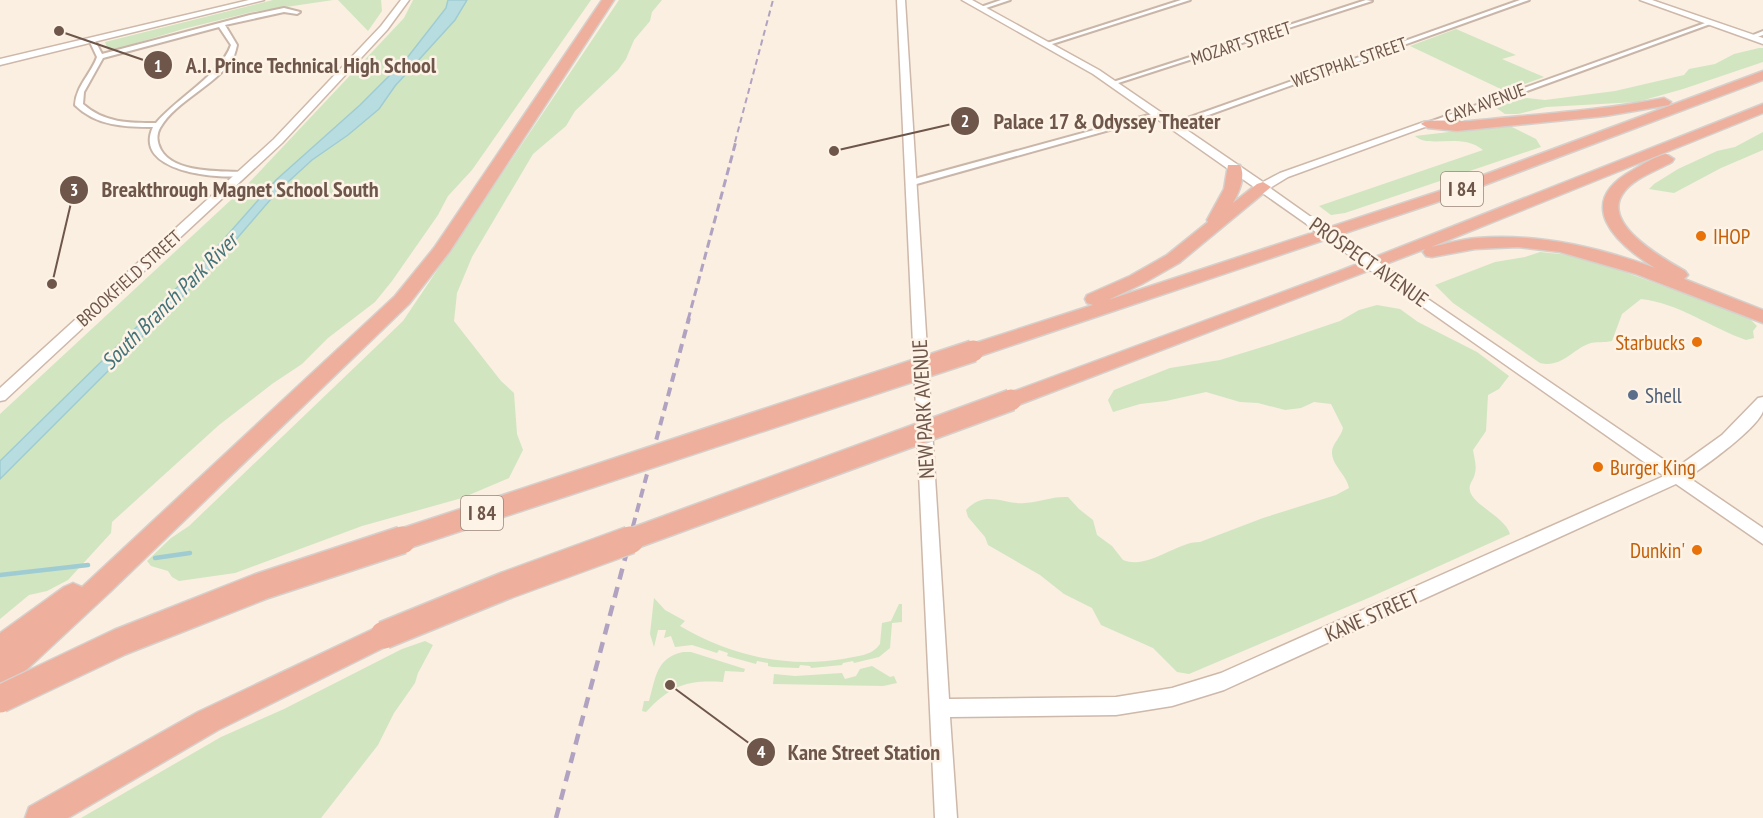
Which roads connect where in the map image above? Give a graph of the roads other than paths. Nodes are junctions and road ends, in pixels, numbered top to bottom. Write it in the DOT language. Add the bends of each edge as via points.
graph roads {
  1 [pos="260,0"];
  2 [pos="600,0"];
  3 [pos="608,0"];
  4 [pos="900,0"];
  5 [pos="966,0"];
  6 [pos="1007,0"];
  7 [pos="1187,0"];
  8 [pos="1526,0"];
  9 [pos="1644,0"];
  10 [pos="1369,1"];
  11 [pos="399,3"];
  12 [pos="981,8"];
  13 [pos="297,12"];
  14 [pos="1710,23"];
  15 [pos="221,24"];
  16 [pos="1763,33"];
  17 [pos="1751,37"];
  18 [pos="92,40"];
  19 [pos="1763,41"];
  20 [pos="1047,44"];
  21 [pos="100,57"];
  22 [pos="0,62"];
  23 [pos="1763,75"];
  24 [pos="1113,83"];
  25 [pos="1728,88"];
  26 [pos="1763,108"];
  27 [pos="1159,115"];
  28 [pos="1428,124"];
  29 [pos="1724,124"];
  30 [pos="158,125"];
  31 [pos="1172,125"];
  32 [pos="1234,168"];
  33 [pos="243,174"];
  34 [pos="910,183"];
  35 [pos="1263,187"];
  36 [pos="1206,233"];
  37 [pos="1343,276"];
  38 [pos="1763,309"];
  39 [pos="1763,317"];
  40 [pos="1001,338"];
  41 [pos="0,396"];
  42 [pos="1763,402"];
  43 [pos="1677,476"];
  44 [pos="1763,537"];
  45 [pos="0,648"];
  46 [pos="0,678"];
  47 [pos="0,699"];
  48 [pos="940,708"];
  49 [pos="39,818"];
  50 [pos="946,818"];
  1 -- 18 [label="main road"];
  2 -- 45 [label="highway" via="422,262 394,297 104,568"];
  3 -- 46 [label="highway" via="441,251 408,294"];
  4 -- 34 [label="main road, NEW PARK AVENUE"];
  5 -- 12 [label="main road, PROSPECT AVENUE"];
  6 -- 12 [label="street"];
  7 -- 20 [label="street"];
  8 -- 31 [label="street, WESTPHAL STREET"];
  9 -- 14 [label="main road"];
  10 -- 24 [label="street, MOZART STREET"];
  11 -- 33 [label="main road, BROOKFIELD STREET" via="375,38"];
  12 -- 20 [label="main road, PROSPECT AVENUE"];
  13 -- 15 [label="street" via="276,11"];
  14 -- 17 [label="main road"];
  14 -- 28 [label="street, CAYA AVENUE"];
  15 -- 21 [label="street"];
  15 -- 30 [label="street" via="234,45 230,57"];
  16 -- 17 [label="street"];
  17 -- 19 [label="main road"];
  18 -- 21 [label="street"];
  18 -- 22 [label="main road"];
  20 -- 24 [label="main road, PROSPECT AVENUE"];
  21 -- 30 [label="street" via="94,73 80,90 79,105 97,119"];
  23 -- 25 [label="highway, I 84"];
  24 -- 27 [label="main road, PROSPECT AVENUE"];
  25 -- 28 [label="highway" via="1631,108"];
  25 -- 40 [label="highway, I 84" via="1452,192"];
  26 -- 29 [label="highway, I 84"];
  27 -- 31 [label="main road, PROSPECT AVENUE"];
  27 -- 34 [label="street"];
  28 -- 35 [label="main road, CAYA AVENUE" via="1284,175"];
  29 -- 37 [label="highway, I 84"];
  29 -- 38 [label="highway" via="1707,138 1621,185 1611,198 1611,214 1630,242 1668,269"];
  30 -- 33 [label="street" via="153,141 156,151 174,165 201,172"];
  31 -- 32 [label="main road, PROSPECT AVENUE"];
  32 -- 35 [label="main road, PROSPECT AVENUE"];
  32 -- 36 [label="highway" via="1227,200"];
  33 -- 41 [label="main road, BROOKFIELD STREET"];
  34 -- 48 [label="main road, NEW PARK AVENUE"];
  35 -- 36 [label="highway"];
  35 -- 43 [label="main road, PROSPECT AVENUE, bridge"];
  36 -- 40 [label="highway" via="1173,259 1136,280"];
  37 -- 39 [label="highway" via="1464,245 1536,242 1605,258"];
  37 -- 49 [label="highway, I 84, bridge" via="507,585 384,635 208,721"];
  40 -- 47 [label="highway, I 84, bridge" via="973,351 287,577 130,638"];
  42 -- 43 [label="main road, KANE STREET" via="1732,435"];
  43 -- 44 [label="main road, PROSPECT AVENUE"];
  43 -- 48 [label="main road, KANE STREET" via="1257,667 1198,690 1116,706"];
  48 -- 50 [label="main road, NEW PARK AVENUE"];
}
